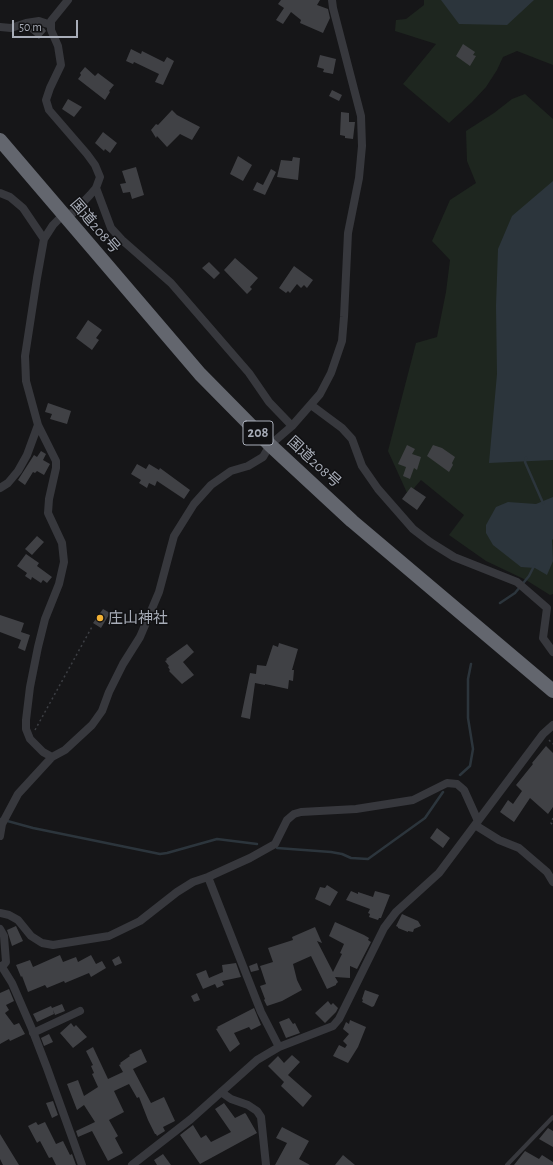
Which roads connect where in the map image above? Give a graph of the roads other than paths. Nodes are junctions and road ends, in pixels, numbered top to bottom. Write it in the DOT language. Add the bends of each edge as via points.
graph roads {
  1 [pos="68,0"];
  2 [pos="332,0"];
  3 [pos="51,25"];
  4 [pos="0,27"];
  5 [pos="0,140"];
  6 [pos="96,188"];
  7 [pos="0,193"];
  8 [pos="63,215"];
  9 [pos="44,240"];
  10 [pos="311,405"];
  11 [pos="38,425"];
  12 [pos="292,426"];
  13 [pos="270,445"];
  14 [pos="0,488"];
  15 [pos="553,652"];
  16 [pos="553,691"];
  17 [pos="553,725"];
  18 [pos="52,757"];
  19 [pos="476,823"];
  20 [pos="0,836"];
  21 [pos="208,877"];
  22 [pos="553,882"];
  23 [pos="0,913"];
  24 [pos="0,930"];
  25 [pos="1,966"];
  26 [pos="80,1012"];
  27 [pos="33,1033"];
  28 [pos="279,1047"];
  29 [pos="221,1092"];
  30 [pos="553,1117"];
  31 [pos="82,1165"];
  32 [pos="132,1165"];
  33 [pos="266,1165"];
  34 [pos="507,1165"];
  1 -- 3 [label="street" via="52,17"];
  2 -- 10 [label="street" via="362,116 362,146 359,178 348,233 342,341 331,373"];
  3 -- 4 [label="street" via="39,21 11,28"];
  3 -- 6 [label="street" via="61,65 46,100 49,110 95,165 100,177"];
  5 -- 8 [label="highway, 国道208号 / 208"];
  6 -- 8 [label="street" via="73,213"];
  6 -- 12 [label="street" via="111,228 171,283"];
  7 -- 9 [label="street" via="10,197 23,208"];
  8 -- 9 [label="street"];
  8 -- 13 [label="highway, 国道208号 / 208" via="200,374"];
  9 -- 11 [label="street" via="25,356 26,381"];
  10 -- 12 [label="street"];
  10 -- 15 [label="street" via="342,428 352,439 362,466 378,489 413,529 454,557 517,582 547,608 543,638"];
  11 -- 14 [label="street" via="18,471"];
  11 -- 18 [label="street" via="56,461 48,499 48,513 62,543 64,562 59,584 45,619 30,687 26,729 30,739 42,752"];
  12 -- 13 [label="street"];
  13 -- 16 [label="highway, 国道208号 / 208" via="352,521"];
  13 -- 18 [label="street" via="263,457 248,466 232,471 211,485 194,504 174,536 160,592 140,637 109,692 102,711 92,725 64,750"];
  17 -- 19 [label="street" via="543,734"];
  18 -- 20 [label="street" via="18,794 2,824"];
  19 -- 21 [label="street" via="464,790 456,784 447,783 413,800 301,812 287,820 274,844"];
  19 -- 22 [label="street" via="499,840 519,848 547,872"];
  19 -- 28 [label="street" via="438,873 396,912 384,928 339,1019 333,1026"];
  21 -- 23 [label="street" via="193,882 140,921 109,936 53,945 42,943 31,936 18,920"];
  21 -- 28 [label="street" via="261,1012"];
  24 -- 25 [label="street" via="4,936 6,962"];
  25 -- 27 [label="street" via="12,983"];
  26 -- 27 [label="street"];
  27 -- 31 [label="street"];
  28 -- 29 [label="street" via="257,1060"];
  29 -- 32 [label="street"];
  29 -- 33 [label="street" via="257,1111 261,1120"];
  30 -- 34 [label="lane"];
}
